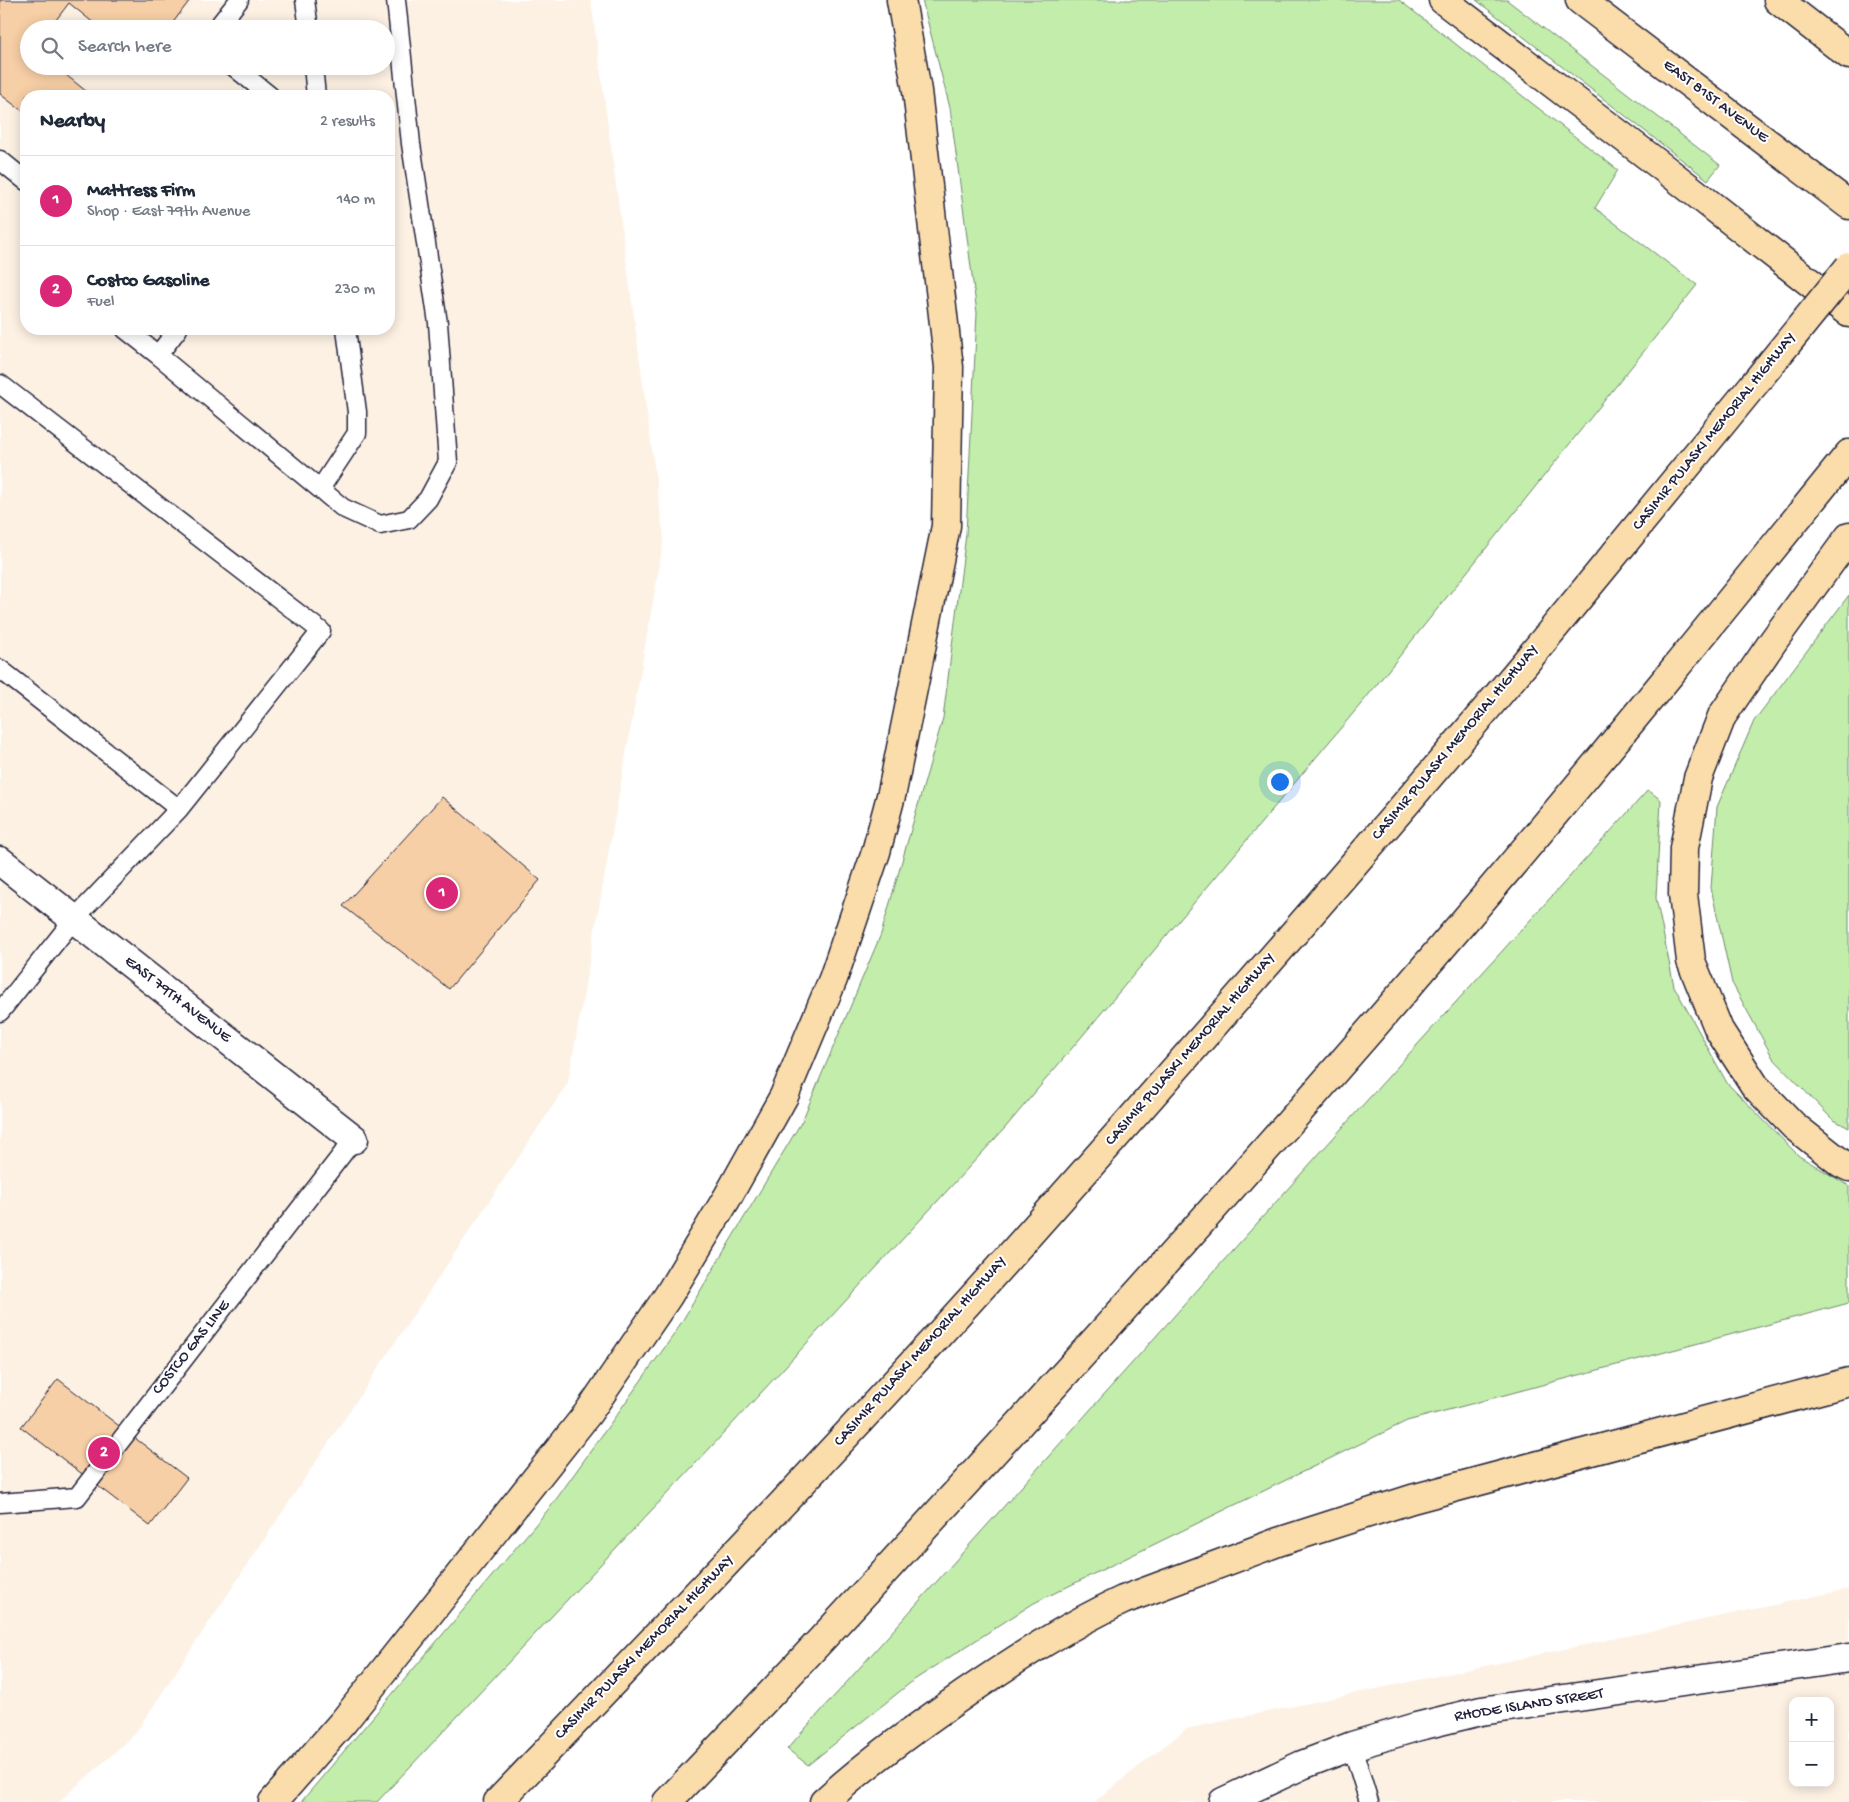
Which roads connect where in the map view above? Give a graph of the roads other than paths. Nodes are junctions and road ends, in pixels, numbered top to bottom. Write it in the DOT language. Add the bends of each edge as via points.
graph roads {
  1 [pos="239,0"];
  2 [pos="305,0"];
  3 [pos="396,0"];
  4 [pos="900,0"];
  5 [pos="1443,0"];
  6 [pos="1580,0"];
  7 [pos="1778,0"];
  8 [pos="223,20"];
  9 [pos="308,20"];
  10 [pos="1849,55"];
  11 [pos="244,75"];
  12 [pos="314,75"];
  13 [pos="263,90"];
  14 [pos="315,90"];
  15 [pos="0,160"];
  16 [pos="20,176"];
  17 [pos="1849,205"];
  18 [pos="1849,267"];
  19 [pos="1849,313"];
  20 [pos="133,335"];
  21 [pos="173,335"];
  22 [pos="347,335"];
  23 [pos="158,355"];
  24 [pos="0,384"];
  25 [pos="1849,454"];
  26 [pos="320,489"];
  27 [pos="1849,537"];
  28 [pos="0,669"];
  29 [pos="179,809"];
  30 [pos="0,861"];
  31 [pos="74,919"];
  32 [pos="0,1012"];
  33 [pos="354,1139"];
  34 [pos="1849,1167"];
  35 [pos="1849,1382"];
  36 [pos="0,1503"];
  37 [pos="1849,1658"];
  38 [pos="1352,1746"];
  39 [pos="273,1802"];
  40 [pos="498,1802"];
  41 [pos="667,1802"];
  42 [pos="824,1802"];
  43 [pos="1223,1802"];
  44 [pos="1369,1802"];
  1 -- 8 [label="lane"];
  2 -- 9 [label="lane"];
  3 -- 26 [label="lane" via="411,144 438,323 448,462 428,499 410,519 380,525 343,508"];
  4 -- 39 [label="main road" via="917,92 949,368 946,526 892,792 876,852 833,979 784,1096 658,1312 588,1413 481,1551 344,1721"];
  5 -- 19 [label="main road"];
  6 -- 17 [label="main road, EAST 81ST AVENUE"];
  7 -- 10 [label="main road"];
  11 -- 13 [label="lane"];
  12 -- 14 [label="lane"];
  15 -- 16 [label="lane"];
  18 -- 40 [label="main road, CASIMIR PULASKI MEMORIAL HIGHWAY, bridge" via="1524,664 1036,1227 790,1496"];
  20 -- 23 [label="lane"];
  21 -- 23 [label="lane"];
  22 -- 26 [label="lane" via="357,434"];
  23 -- 26 [label="lane"];
  24 -- 29 [label="lane" via="321,631"];
  25 -- 41 [label="main road" via="1597,764 1259,1157 915,1539"];
  27 -- 34 [label="main road" via="1722,716 1698,778 1684,848 1683,894 1691,961 1719,1030 1755,1086 1794,1126"];
  28 -- 29 [label="lane"];
  29 -- 31 [label="lane"];
  30 -- 31 [label="street, EAST 79TH AVENUE"];
  31 -- 32 [label="lane"];
  31 -- 33 [label="street, EAST 79TH AVENUE"];
  33 -- 36 [label="lane, COSTCO GAS LINE" via="77,1497"];
  35 -- 42 [label="main road" via="1412,1499 1278,1542 1123,1600 1051,1638 986,1679 922,1723"];
  37 -- 38 [label="street, RHODE ISLAND STREET" via="1481,1711"];
  38 -- 43 [label="street, RHODE ISLAND STREET"];
  38 -- 44 [label="lane"];
}
